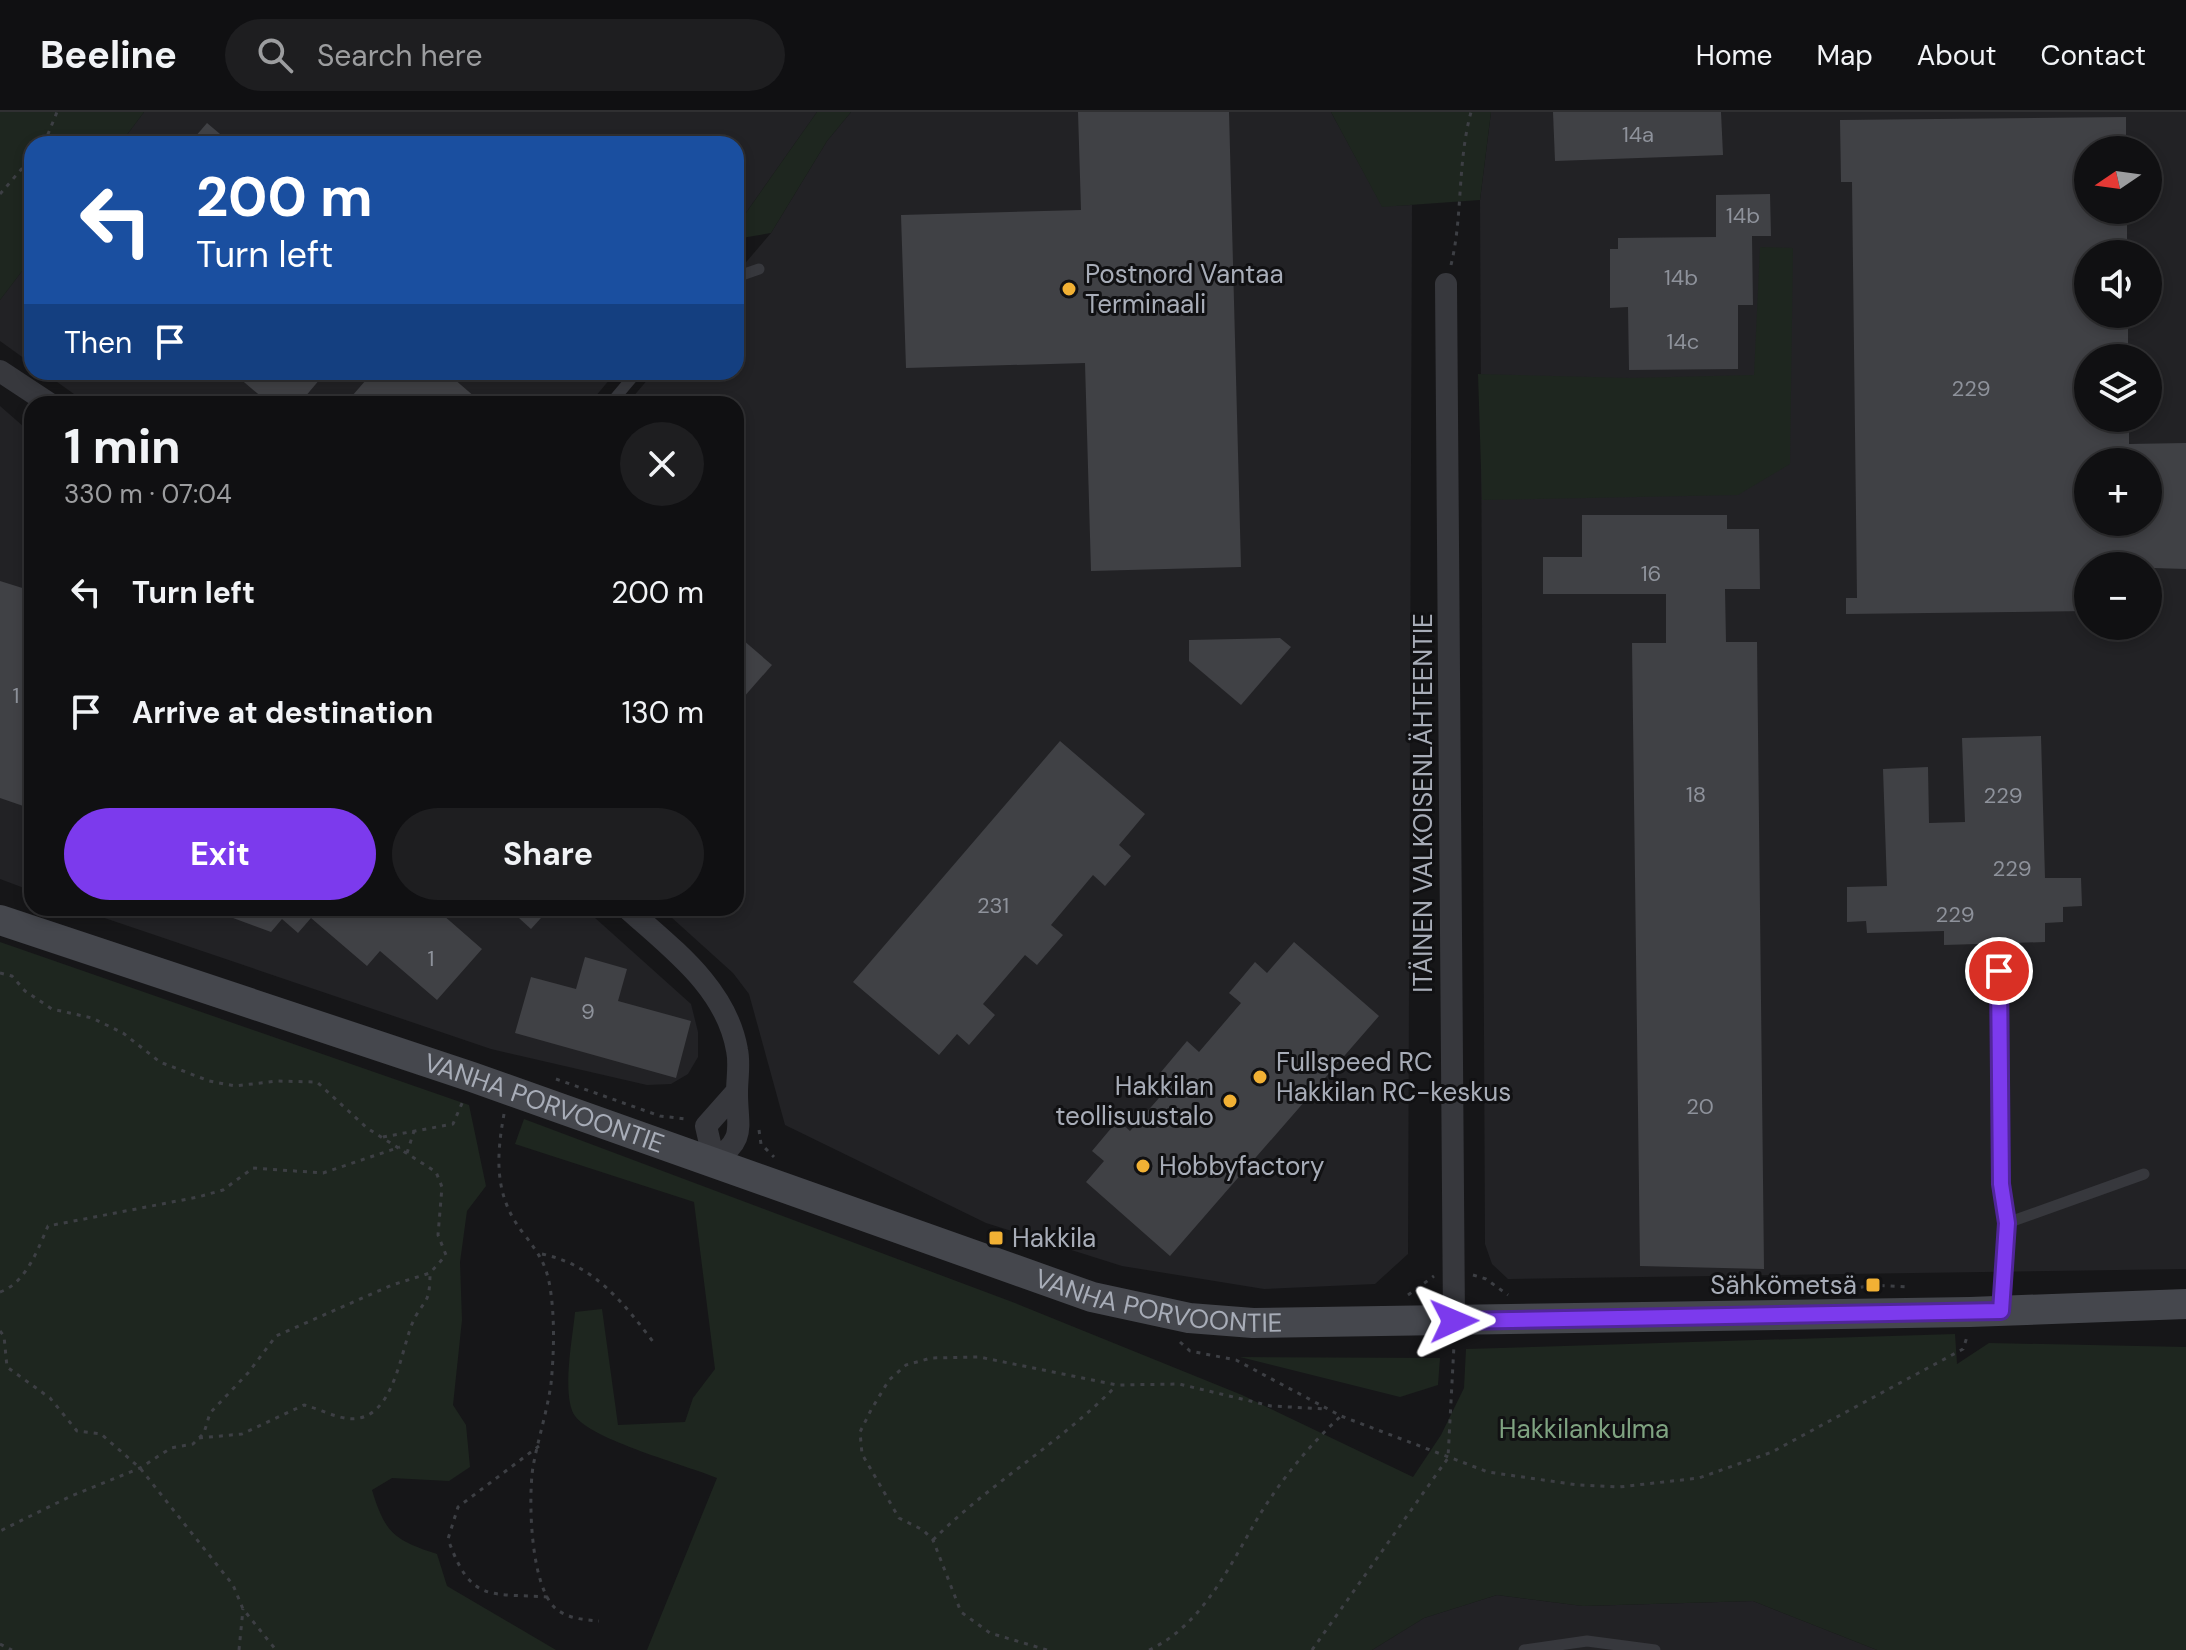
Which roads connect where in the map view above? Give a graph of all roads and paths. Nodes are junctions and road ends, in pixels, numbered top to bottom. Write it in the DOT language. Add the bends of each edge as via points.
graph roads {
  1 [pos="57,112"];
  2 [pos="1471,112"];
  3 [pos="47,136"];
  4 [pos="24,166"];
  5 [pos="0,194"];
  6 [pos="759,269"];
  7 [pos="744,274"];
  8 [pos="1446,284"];
  9 [pos="0,371"];
  10 [pos="630,380"];
  11 [pos="38,396"];
  12 [pos="617,396"];
  13 [pos="636,916"];
  14 [pos="0,920"];
  15 [pos="1999,971"];
  16 [pos="0,973"];
  17 [pos="472,1077"];
  18 [pos="509,1089"];
  19 [pos="737,1091"];
  20 [pos="695,1113"];
  21 [pos="688,1119"];
  22 [pos="758,1123"];
  23 [pos="414,1131"];
  24 [pos="383,1137"];
  25 [pos="400,1147"];
  26 [pos="407,1153"];
  27 [pos="779,1160"];
  28 [pos="714,1161"];
  29 [pos="2144,1174"];
  30 [pos="2007,1223"];
  31 [pos="542,1254"];
  32 [pos="430,1273"];
  33 [pos="1455,1276"];
  34 [pos="1921,1288"];
  35 [pos="1849,1289"];
  36 [pos="0,1292"];
  37 [pos="1405,1297"];
  38 [pos="1520,1297"];
  39 [pos="2186,1304"];
  40 [pos="2001,1311"];
  41 [pos="1454,1321"];
  42 [pos="1970,1329"];
  43 [pos="0,1331"];
  44 [pos="1180,1342"];
  45 [pos="654,1343"];
  46 [pos="1117,1385"];
  47 [pos="1329,1409"];
  48 [pos="1341,1416"];
  49 [pos="199,1438"];
  50 [pos="539,1446"];
  51 [pos="1448,1458"];
  52 [pos="140,1468"];
  53 [pos="0,1531"];
  54 [pos="933,1540"];
  55 [pos="549,1597"];
  56 [pos="243,1609"];
  57 [pos="599,1621"];
  58 [pos="0,1644"];
  59 [pos="1586,1646"];
  60 [pos="12,1650"];
  61 [pos="239,1650"];
  62 [pos="276,1650"];
  63 [pos="1047,1650"];
  64 [pos="1149,1650"];
  65 [pos="1312,1650"];
  66 [pos="1524,1650"];
  67 [pos="1655,1650"];
  1 -- 3 [label="path"];
  2 -- 8 [label="path" via="1458,185 1457,241"];
  4 -- 5 [label="path"];
  6 -- 7 [label="lane"];
  8 -- 33 [label="street, ITÄINEN VALKOISENLÄHTEENTIE"];
  9 -- 11 [label="street"];
  10 -- 12 [label="lane"];
  13 -- 19 [label="street" via="690,965 720,1001 738,1053"];
  14 -- 17 [label="main road, VANHA PORVOONTIE"];
  15 -- 30 [label="lane" via="2001,1184"];
  16 -- 24 [label="path" via="12,976 52,1009 92,1018 123,1033 160,1062 209,1081 235,1086 317,1082"];
  17 -- 18 [label="main road, VANHA PORVOONTIE"];
  17 -- 23 [label="path" via="453,1124"];
  18 -- 28 [label="main road, VANHA PORVOONTIE"];
  18 -- 31 [label="path" via="497,1152 498,1181 509,1212"];
  19 -- 28 [label="street" via="739,1137"];
  19 -- 28 [label="street" via="706,1126"];
  20 -- 21 [label="path"];
  22 -- 27 [label="path" via="761,1144"];
  23 -- 24 [label="path"];
  23 -- 26 [label="path"];
  24 -- 25 [label="path"];
  25 -- 26 [label="path"];
  25 -- 36 [label="path" via="323,1173 253,1168 223,1190 48,1226 30,1266"];
  26 -- 32 [label="path" via="436,1172 442,1187 438,1235 446,1255"];
  28 -- 41 [label="main road, VANHA PORVOONTIE" via="1092,1297 1189,1318 1253,1323"];
  29 -- 30 [label="lane"];
  30 -- 40 [label="lane"];
  31 -- 45 [label="path" via="569,1260 595,1276"];
  31 -- 50 [label="path" via="553,1334"];
  32 -- 49 [label="path" via="276,1336 210,1413"];
  32 -- 49 [label="path" via="430,1297 412,1324 405,1354 381,1406 368,1416 343,1418 304,1405 242,1434"];
  33 -- 37 [label="path" via="1433,1276"];
  33 -- 38 [label="path" via="1476,1275 1508,1296"];
  33 -- 41 [label="street, ITÄINEN VALKOISENLÄHTEENTIE"];
  34 -- 35 [label="path"];
  39 -- 40 [label="main road, VANHA PORVOONTIE"];
  40 -- 41 [label="main road, VANHA PORVOONTIE"];
  41 -- 51 [label="path"];
  42 -- 51 [label="path" via="1963,1349 1772,1452 1699,1478 1619,1487 1578,1485 1488,1472"];
  43 -- 52 [label="path" via="7,1367 50,1398 77,1431 101,1434"];
  44 -- 47 [label="path" via="1190,1351 1236,1360"];
  46 -- 47 [label="path" via="1179,1384 1271,1406"];
  46 -- 54 [label="path"];
  46 -- 54 [label="path" via="979,1357 931,1358 906,1365 889,1380 860,1432 862,1454 899,1518"];
  47 -- 48 [label="path"];
  48 -- 51 [label="path"];
  48 -- 64 [label="path" via="1276,1491 1236,1560 1199,1609 1171,1640"];
  49 -- 52 [label="path"];
  50 -- 55 [label="path" via="531,1499 536,1574"];
  50 -- 55 [label="path" via="458,1507 448,1539 466,1581 484,1592"];
  51 -- 65 [label="path"];
  52 -- 53 [label="path"];
  52 -- 56 [label="path" via="233,1585"];
  54 -- 63 [label="path" via="961,1612 990,1633"];
  55 -- 57 [label="path" via="556,1610"];
  56 -- 61 [label="path"];
  56 -- 62 [label="path"];
  58 -- 60 [label="path"];
  59 -- 66 [label="lane"];
  59 -- 67 [label="lane"];
}
